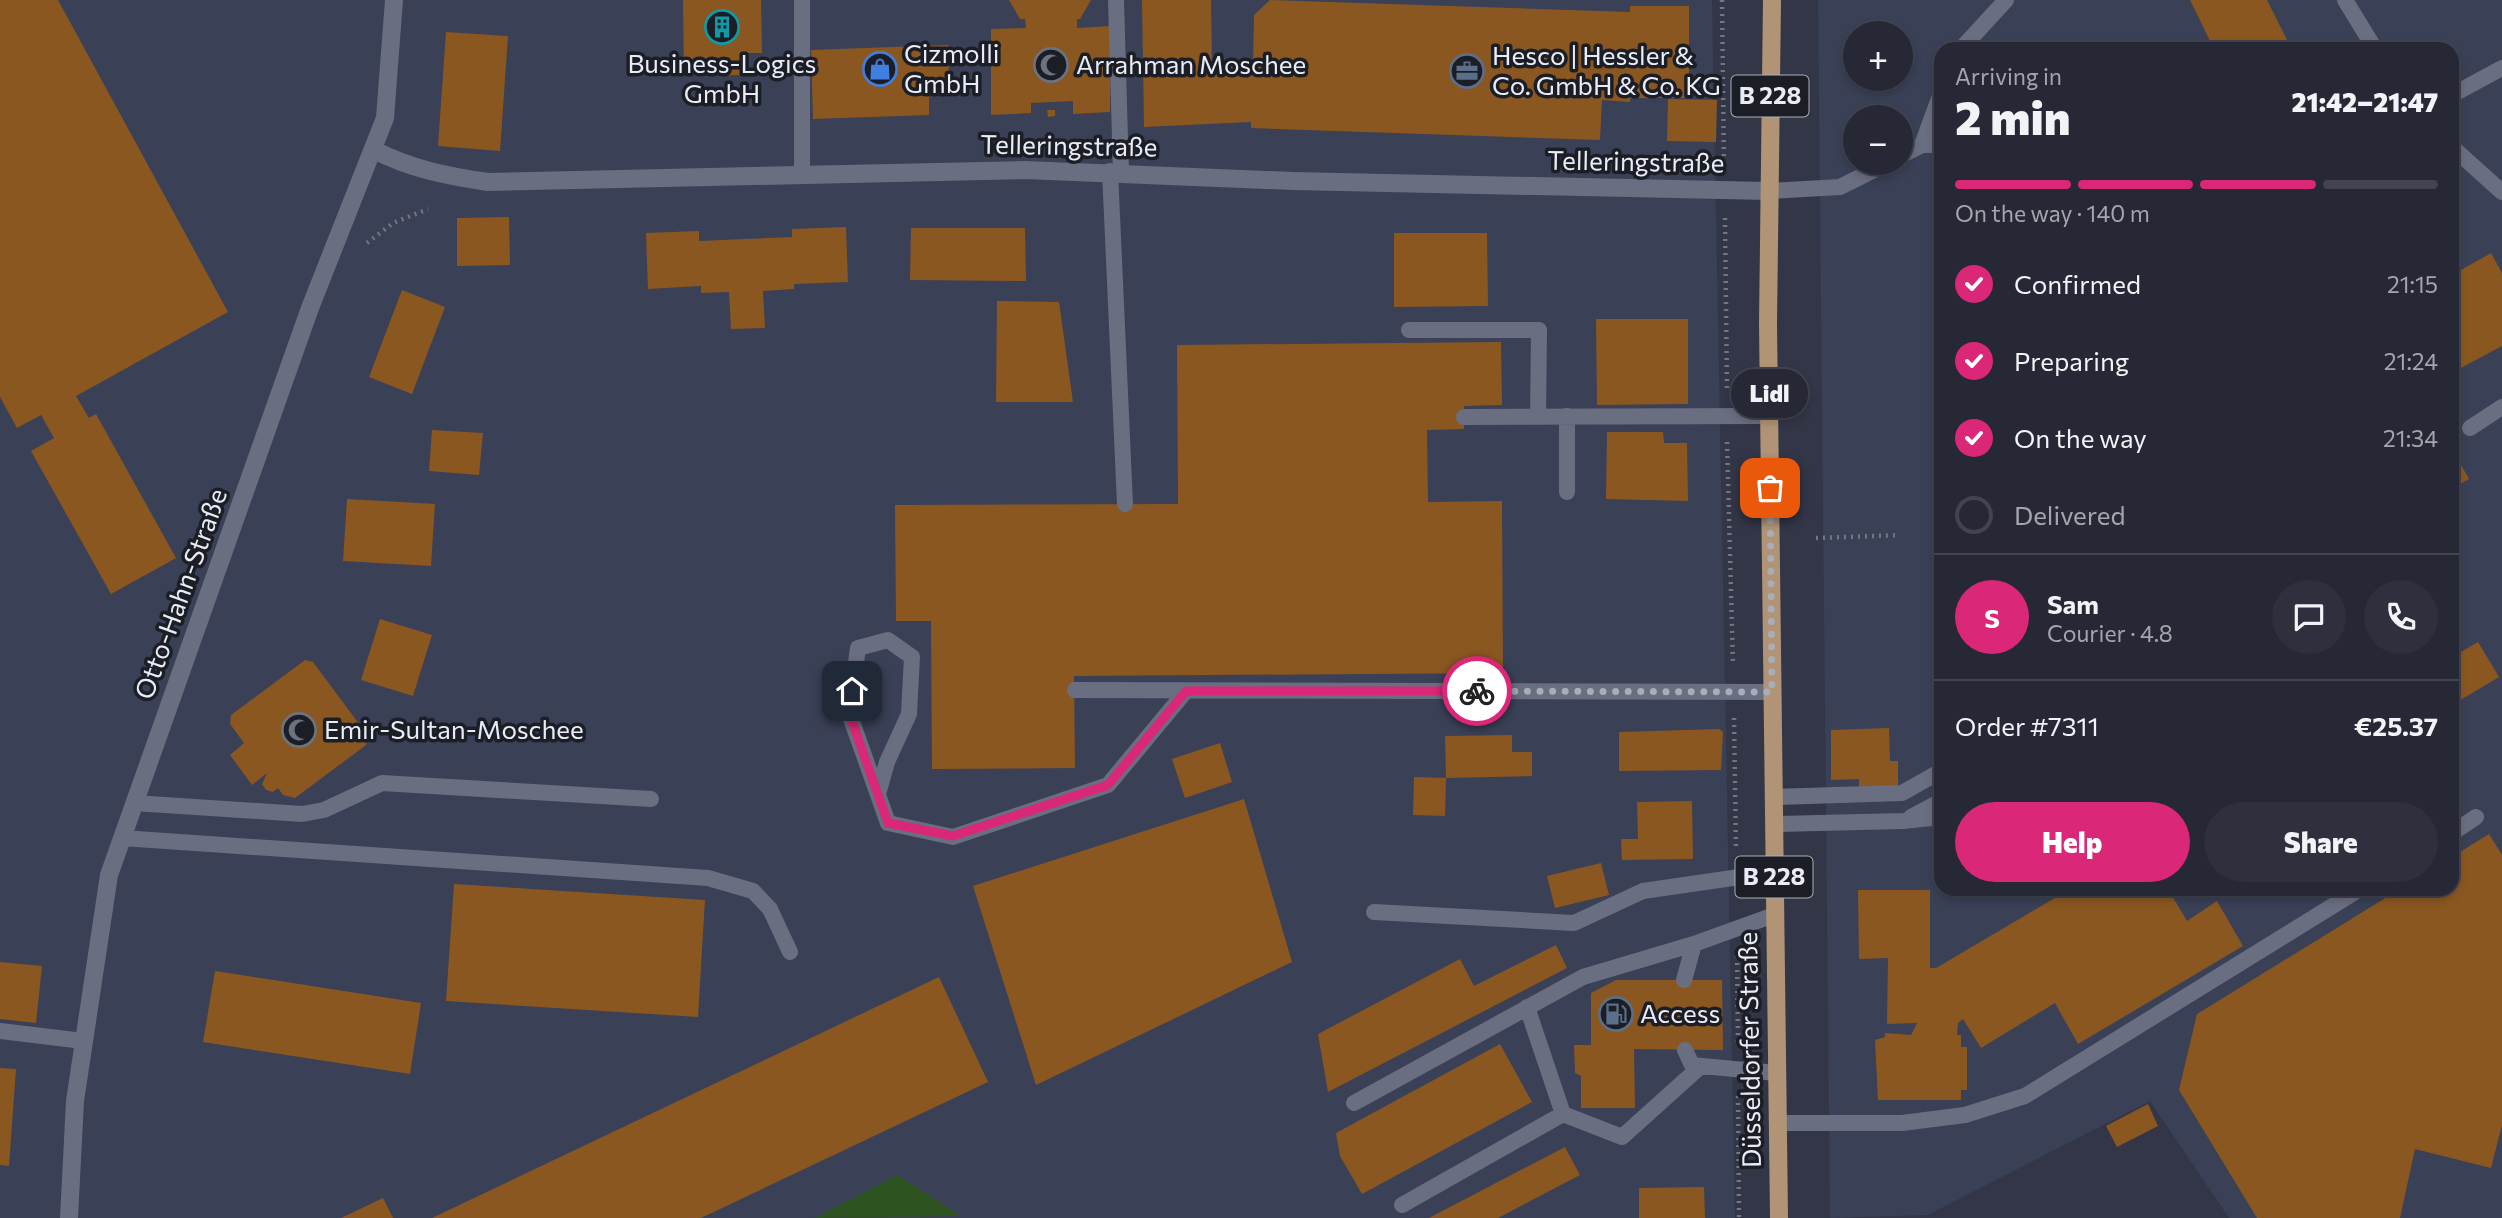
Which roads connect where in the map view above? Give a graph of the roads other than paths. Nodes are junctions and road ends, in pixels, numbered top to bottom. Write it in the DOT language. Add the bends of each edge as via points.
graph roads {
  1 [pos="394,0"];
  2 [pos="802,0"];
  3 [pos="1116,0"];
  4 [pos="1772,0"];
  5 [pos="2006,0"];
  6 [pos="2345,0"];
  7 [pos="1967,42"];
  8 [pos="2371,42"];
  9 [pos="2502,68"];
  10 [pos="2459,91"];
  11 [pos="1934,112"];
  12 [pos="1922,145"];
  13 [pos="1934,145"];
  14 [pos="374,150"];
  15 [pos="1913,150"];
  16 [pos="2459,153"];
  17 [pos="1116,172"];
  18 [pos="802,173"];
  19 [pos="1864,175"];
  20 [pos="1769,191"];
  21 [pos="2502,192"];
  22 [pos="1409,330"];
  23 [pos="2502,407"];
  24 [pos="1567,416"];
  25 [pos="1769,416"];
  26 [pos="1464,417"];
  27 [pos="1538,417"];
  28 [pos="2470,428"];
  29 [pos="1567,492"];
  30 [pos="1125,504"];
  31 [pos="1075,691"];
  32 [pos="1186,691"];
  33 [pos="1772,692"];
  34 [pos="1934,776"];
  35 [pos="878,794"];
  36 [pos="1773,797"];
  37 [pos="651,799"];
  38 [pos="134,803"];
  39 [pos="1934,805"];
  40 [pos="2476,817"];
  41 [pos="1934,818"];
  42 [pos="1903,821"];
  43 [pos="1774,824"];
  44 [pos="2459,828"];
  45 [pos="122,838"];
  46 [pos="1774,872"];
  47 [pos="2349,896"];
  48 [pos="1374,912"];
  49 [pos="1774,915"];
  50 [pos="1694,944"];
  51 [pos="790,951"];
  52 [pos="1684,980"];
  53 [pos="1527,1007"];
  54 [pos="0,1031"];
  55 [pos="83,1041"];
  56 [pos="1685,1050"];
  57 [pos="1701,1066"];
  58 [pos="1776,1073"];
  59 [pos="1354,1103"];
  60 [pos="1563,1114"];
  61 [pos="1777,1123"];
  62 [pos="1402,1205"];
  63 [pos="69,1218"];
  64 [pos="1779,1218"];
  1 -- 14 [label="street, Otto-Hahn-Straße" via="389,93"];
  2 -- 18 [label="lane"];
  3 -- 17 [label="lane"];
  4 -- 20 [label="main road, Düsseldorfer Straße / B 228"];
  5 -- 7 [label="lane"];
  6 -- 8 [label="lane"];
  9 -- 10 [label="lane"];
  11 -- 12 [label="lane"];
  12 -- 13 [label="lane"];
  12 -- 15 [label="lane"];
  14 -- 18 [label="street, Telleringstraße" via="441,176 488,182"];
  14 -- 38 [label="street, Otto-Hahn-Straße" via="310,308"];
  16 -- 21 [label="lane"];
  17 -- 18 [label="street, Telleringstraße"];
  17 -- 20 [label="street, Telleringstraße"];
  17 -- 30 [label="lane"];
  19 -- 20 [label="lane" via="1840,187"];
  20 -- 25 [label="main road, Düsseldorfer Straße / B 228"];
  22 -- 27 [label="lane" via="1539,330"];
  23 -- 28 [label="lane"];
  24 -- 25 [label="lane"];
  24 -- 27 [label="lane"];
  24 -- 29 [label="lane"];
  25 -- 33 [label="main road, Düsseldorfer Straße / B 228"];
  26 -- 27 [label="lane"];
  31 -- 32 [label="lane"];
  32 -- 33 [label="lane"];
  32 -- 35 [label="lane" via="1108,785 953,836 888,823"];
  33 -- 36 [label="main road, Düsseldorfer Straße / B 228"];
  34 -- 36 [label="lane" via="1902,793"];
  35 -- 35 [label="lane" via="849,713 858,648 888,640 912,657 909,714"];
  36 -- 43 [label="main road, Düsseldorfer Straße / B 228"];
  37 -- 38 [label="lane" via="382,783 324,810 302,814"];
  38 -- 45 [label="street, Otto-Hahn-Straße"];
  39 -- 42 [label="lane"];
  40 -- 44 [label="lane"];
  41 -- 42 [label="lane"];
  42 -- 43 [label="lane"];
  43 -- 46 [label="main road, Düsseldorfer Straße / B 228"];
  45 -- 51 [label="lane" via="708,878 753,891 770,909"];
  45 -- 55 [label="street, Otto-Hahn-Straße" via="109,875"];
  46 -- 48 [label="lane" via="1643,891 1574,923"];
  46 -- 49 [label="main road, Düsseldorfer Straße / B 228"];
  47 -- 61 [label="lane" via="2025,1096 1965,1115 1902,1123"];
  49 -- 50 [label="lane"];
  49 -- 58 [label="main road, Düsseldorfer Straße / B 228"];
  50 -- 52 [label="lane"];
  50 -- 53 [label="lane" via="1583,977"];
  53 -- 59 [label="lane"];
  53 -- 60 [label="lane"];
  54 -- 55 [label="lane"];
  55 -- 63 [label="street, Otto-Hahn-Straße"];
  56 -- 57 [label="lane" via="1692,1065"];
  57 -- 58 [label="lane"];
  57 -- 60 [label="lane" via="1622,1137"];
  58 -- 61 [label="main road, Düsseldorfer Straße / B 228"];
  60 -- 62 [label="lane"];
  61 -- 64 [label="main road, Düsseldorfer Straße / B 228"];
}
